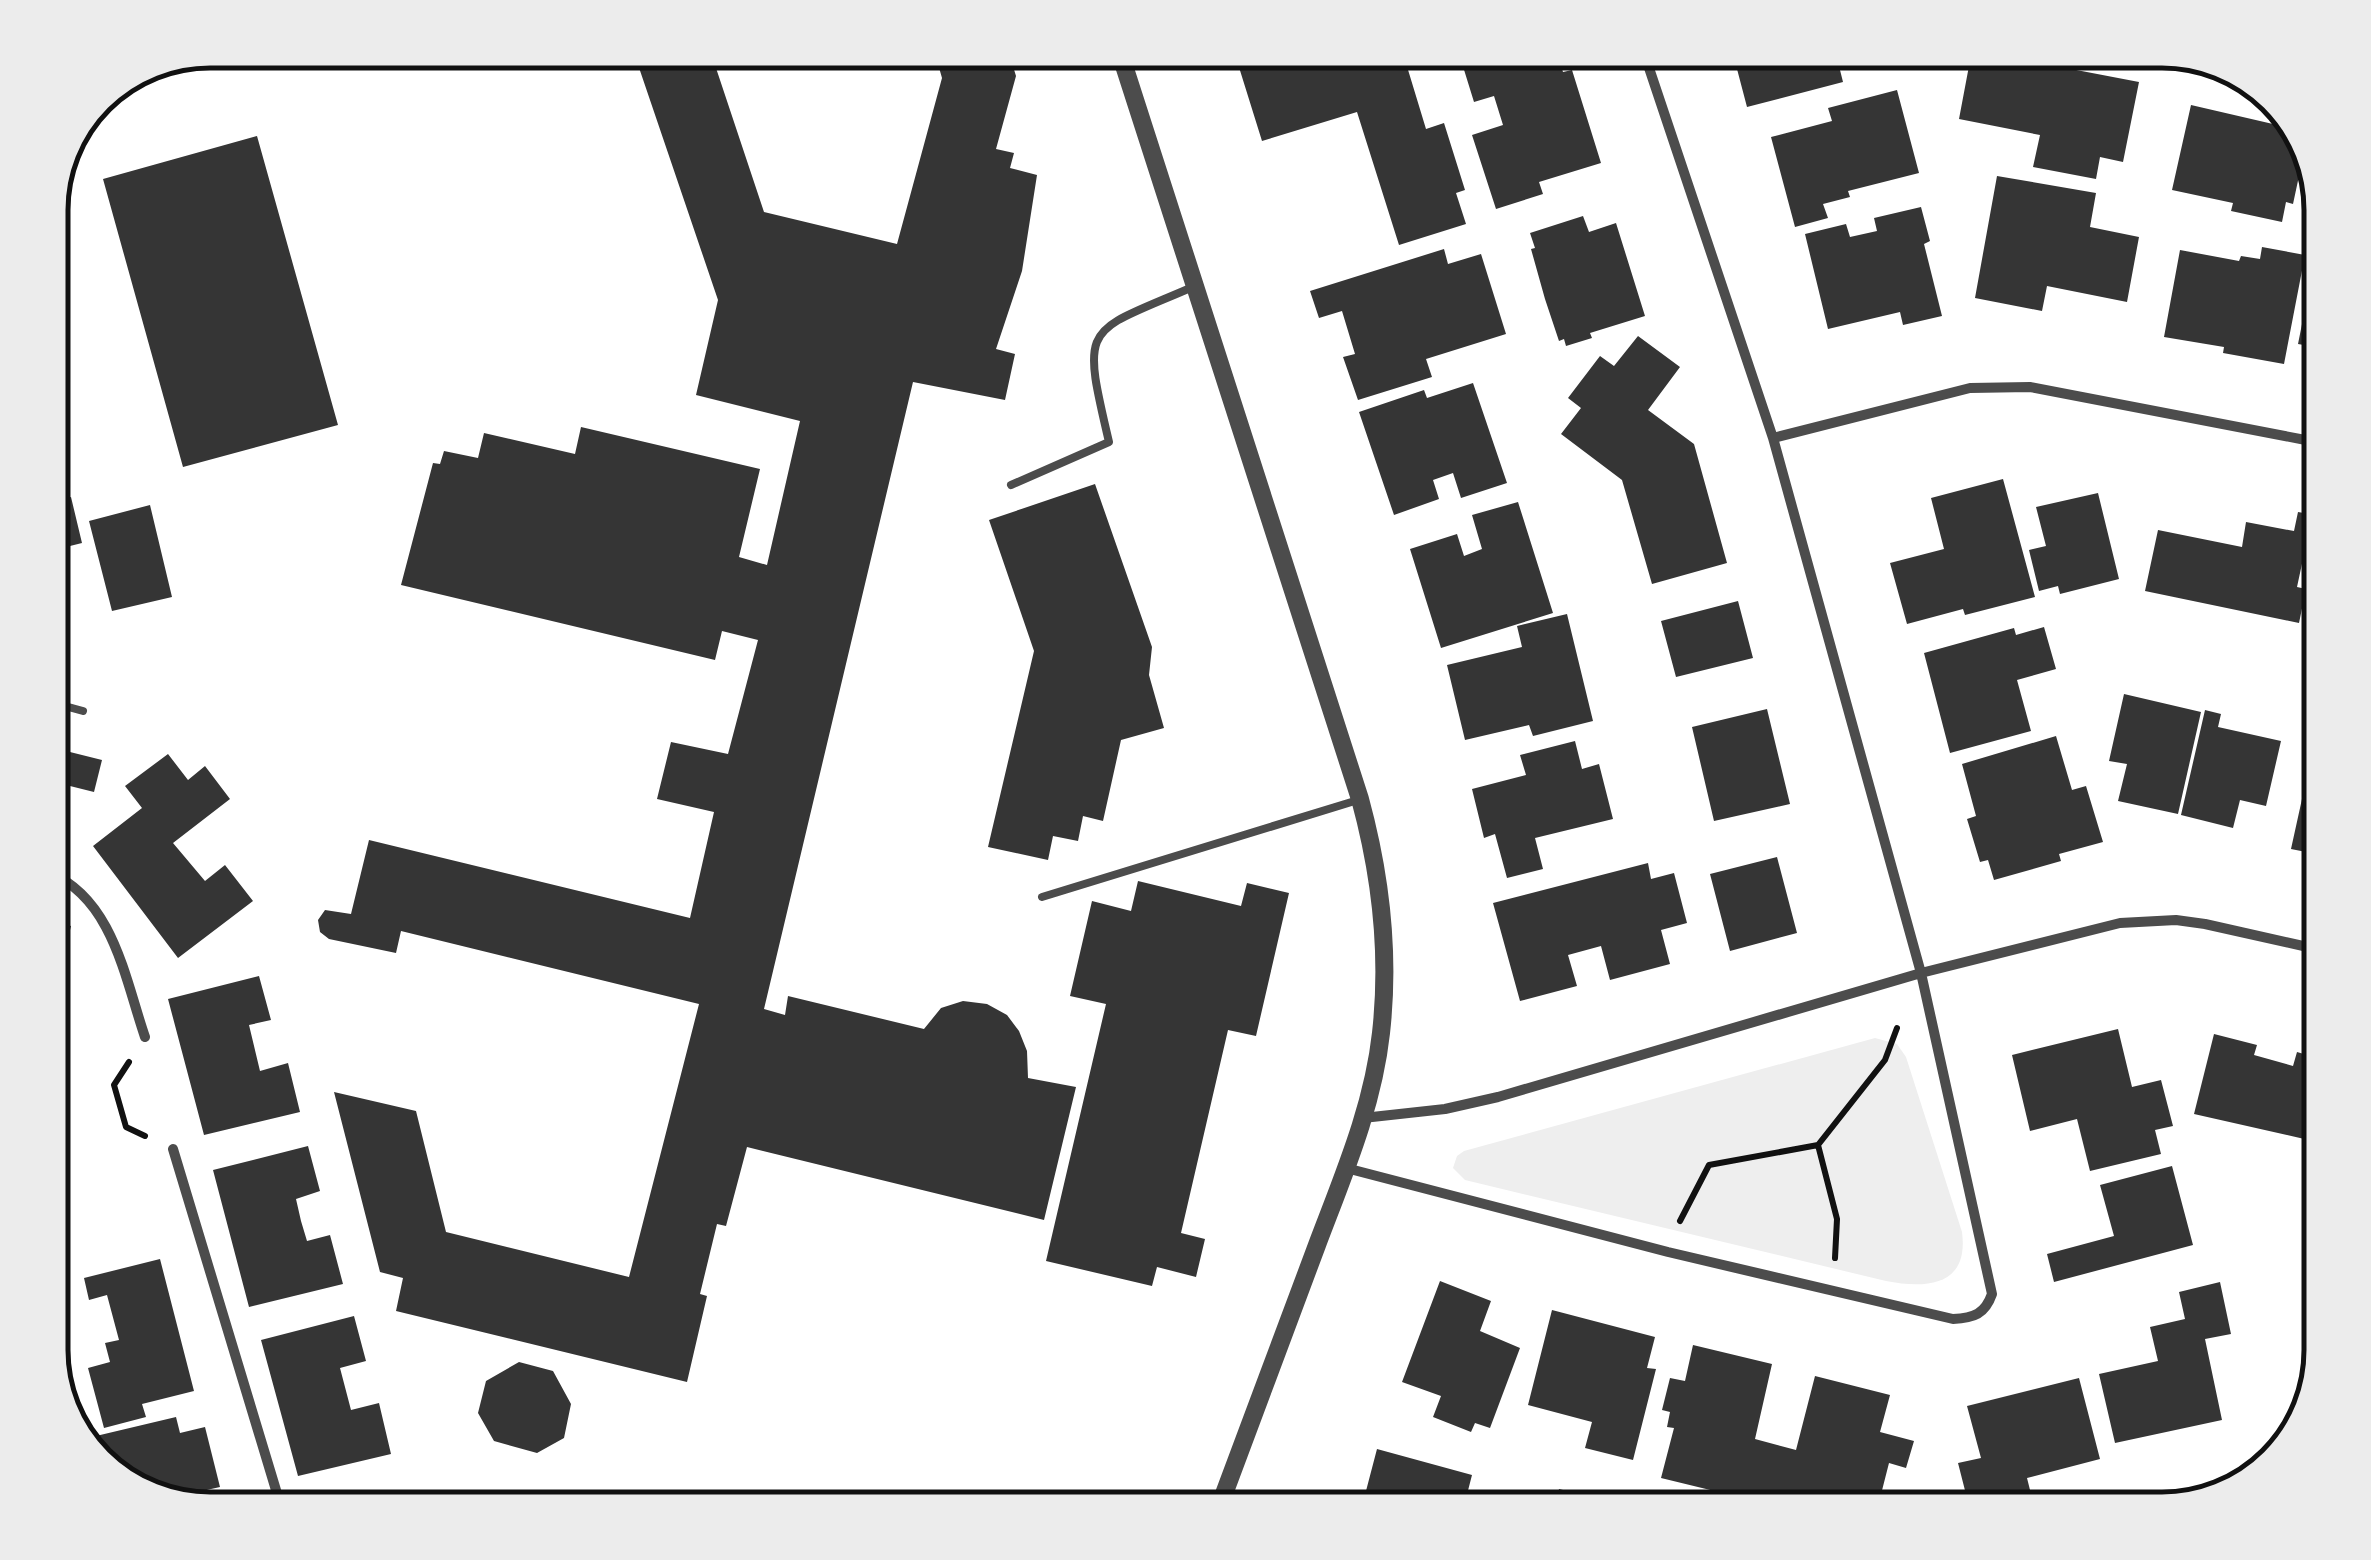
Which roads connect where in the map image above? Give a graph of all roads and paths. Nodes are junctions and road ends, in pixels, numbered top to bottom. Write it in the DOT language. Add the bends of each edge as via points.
graph roads {
  1 [pos="1124,68"];
  2 [pos="1649,68"];
  3 [pos="1195,286"];
  4 [pos="1772,438"];
  5 [pos="2304,440"];
  6 [pos="1012,485"];
  7 [pos="68,707"];
  8 [pos="82,711"];
  9 [pos="1360,799"];
  10 [pos="68,881"];
  11 [pos="1042,898"];
  12 [pos="2304,946"];
  13 [pos="1921,973"];
  14 [pos="1898,1027"];
  15 [pos="145,1037"];
  16 [pos="1364,1118"];
  17 [pos="1818,1145"];
  18 [pos="173,1149"];
  19 [pos="1346,1168"];
  20 [pos="1668,1252"];
  21 [pos="1832,1292"];
  22 [pos="277,1492"];
  23 [pos="1225,1492"];
  1 -- 3 [label="street"];
  2 -- 4 [label="street"];
  3 -- 6 [label="lane" via="1116,320 1098,335 1092,370 1109,442"];
  3 -- 9 [label="street"];
  4 -- 5 [label="street" via="1970,388 2030,387"];
  4 -- 13 [label="street"];
  7 -- 8 [label="lane"];
  9 -- 11 [label="lane"];
  9 -- 16 [label="street" via="1379,881 1385,955 1381,1036"];
  10 -- 15 [label="street" via="106,922"];
  12 -- 13 [label="street" via="2205,924 2150,920 2084,930"];
  13 -- 16 [label="street" via="1498,1098"];
  13 -- 21 [label="street" via="1992,1294 1986,1309 1953,1319"];
  14 -- 17 [label="path" via="1885,1060"];
  15 -- 18 [label="path" via="114,1085 126,1127"];
  16 -- 19 [label="street"];
  17 -- 20 [label="path" via="1709,1165"];
  17 -- 21 [label="path" via="1837,1219"];
  18 -- 22 [label="street"];
  19 -- 20 [label="street"];
  19 -- 23 [label="street"];
  20 -- 21 [label="street"];
}
